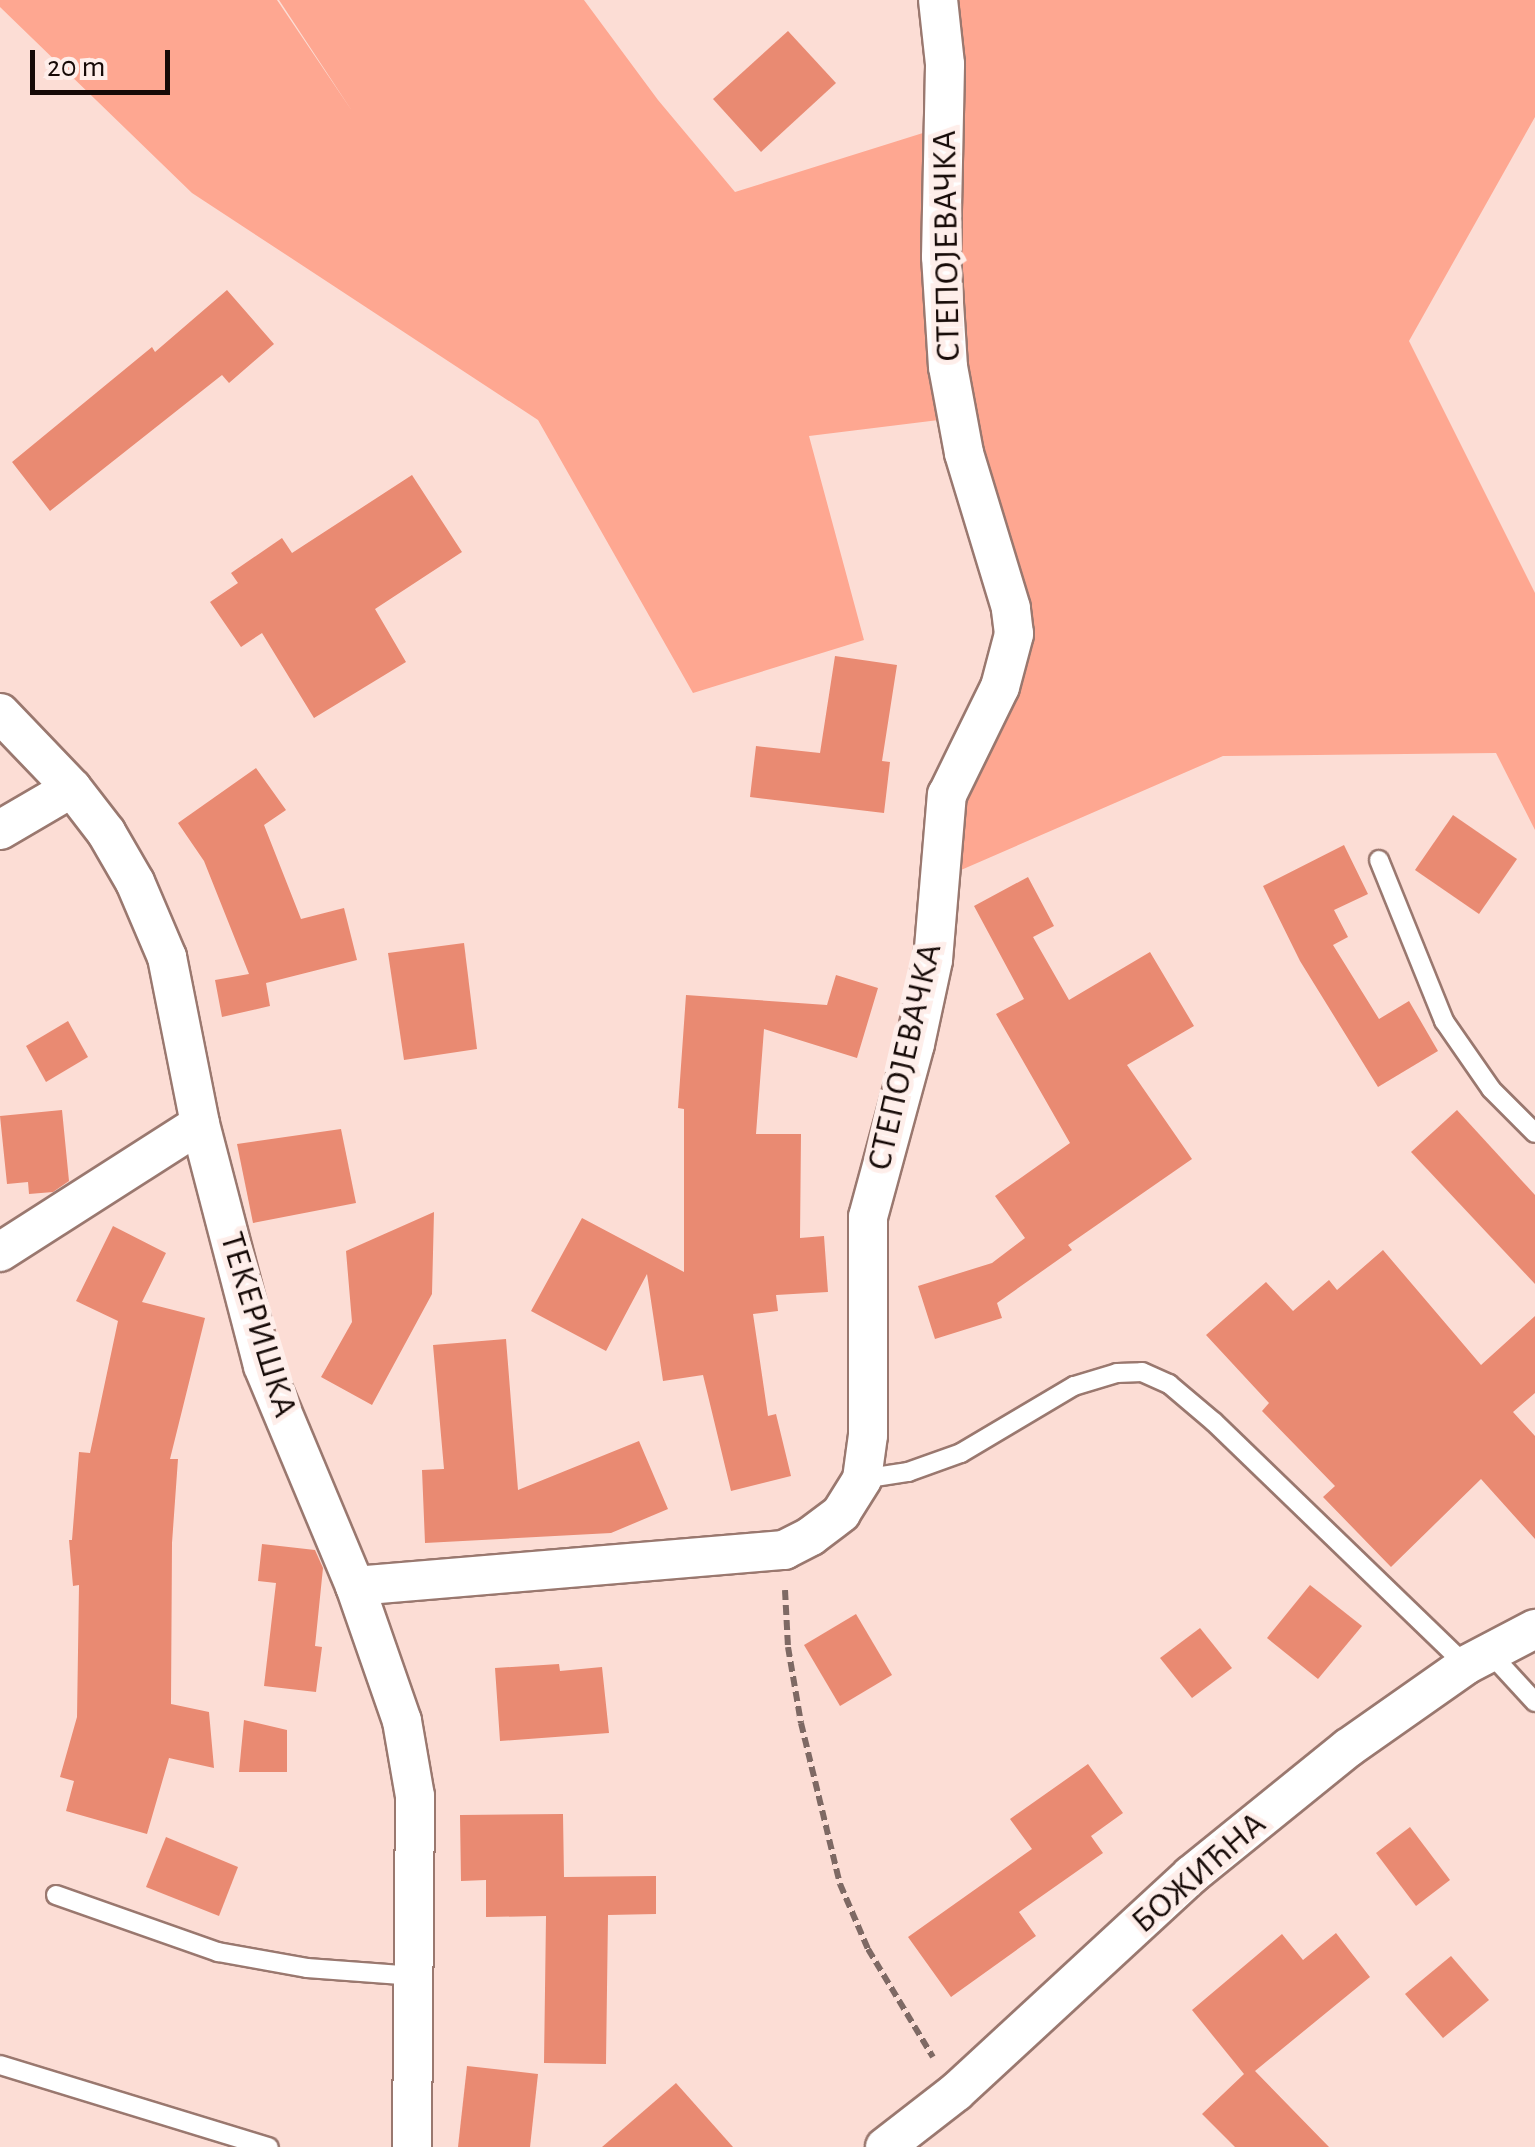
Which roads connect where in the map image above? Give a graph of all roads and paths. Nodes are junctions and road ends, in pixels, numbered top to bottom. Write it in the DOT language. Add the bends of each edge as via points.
graph roads {
  1 [pos="938,0"];
  2 [pos="0,713"];
  3 [pos="72,788"];
  4 [pos="0,830"];
  5 [pos="1379,860"];
  6 [pos="200,1124"];
  7 [pos="1535,1134"];
  8 [pos="0,1252"];
  9 [pos="862,1479"];
  10 [pos="784,1550"];
  11 [pos="354,1586"];
  12 [pos="1535,1629"];
  13 [pos="1478,1658"];
  14 [pos="1535,1702"];
  15 [pos="56,1895"];
  16 [pos="415,1976"];
  17 [pos="0,2066"];
  18 [pos="956,2092"];
  19 [pos="269,2147"];
  20 [pos="412,2147"];
  21 [pos="886,2147"];
  1 -- 9 [label="street, СТЕПОЈЕВАЧКА" via="945,64 941,257 948,367 964,453 1014,634 1005,676 947,795 933,960 868,1217"];
  2 -- 3 [label="street, ТЕКЕРИШКА"];
  3 -- 4 [label="street"];
  3 -- 6 [label="street, ТЕКЕРИШКА" via="135,882 167,957"];
  5 -- 7 [label="lane" via="1444,1021 1492,1089"];
  6 -- 8 [label="street"];
  6 -- 11 [label="street, ТЕКЕРИШКА" via="264,1366"];
  9 -- 10 [label="street, СТЕПОЈЕВАЧКА" via="840,1513"];
  9 -- 13 [label="lane" via="961,1453 1074,1386 1142,1372 1169,1384 1214,1422"];
  10 -- 11 [label="street, СТЕПОЈЕВАЧКА"];
  10 -- 18 [label="path" via="788,1647 840,1884 884,1978"];
  11 -- 16 [label="street, ТЕКЕРИШКА" via="402,1722 415,1796"];
  12 -- 13 [label="street, БОЖИЋНА"];
  13 -- 14 [label="lane"];
  13 -- 18 [label="street, БОЖИЋНА" via="1348,1748 1192,1875"];
  15 -- 16 [label="lane" via="218,1952 307,1968"];
  16 -- 20 [label="street, ТЕКЕРИШКА"];
  17 -- 19 [label="lane"];
  18 -- 21 [label="street, БОЖИЋНА"];
}
